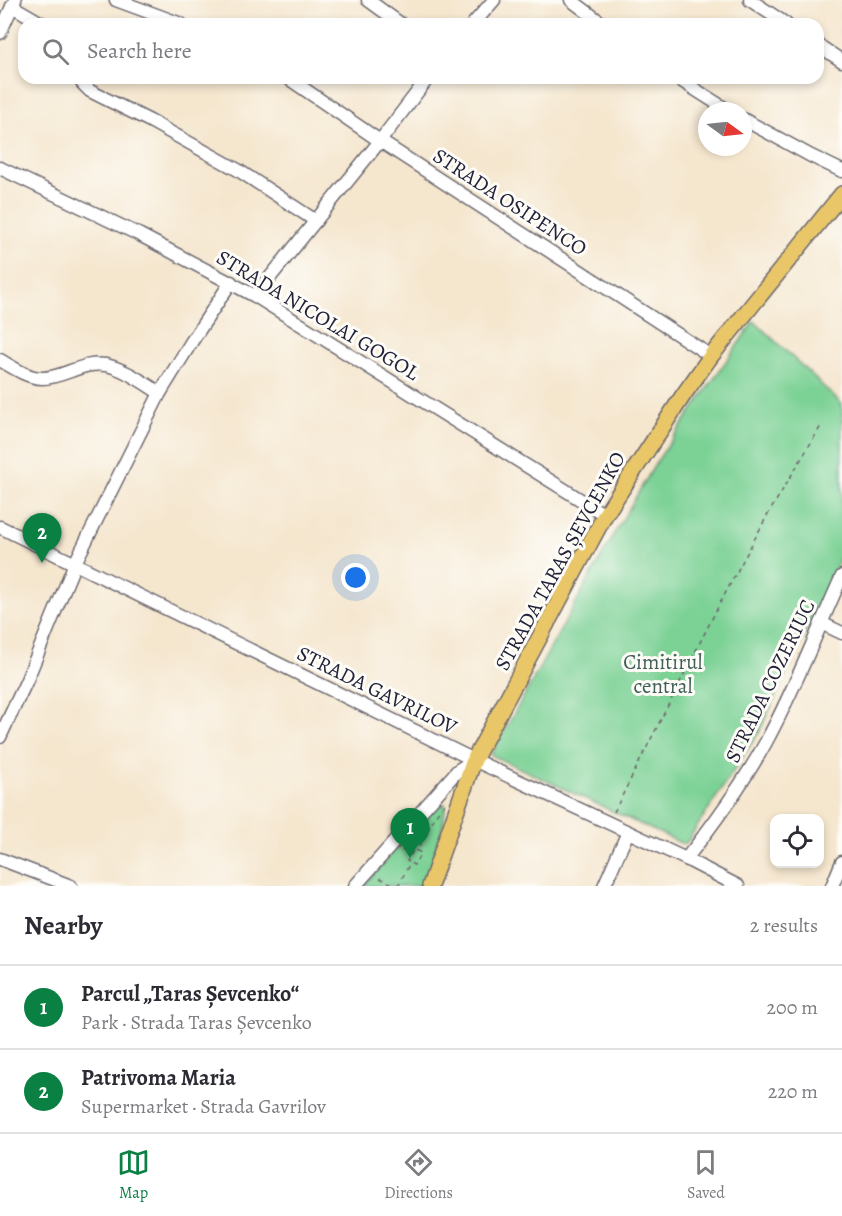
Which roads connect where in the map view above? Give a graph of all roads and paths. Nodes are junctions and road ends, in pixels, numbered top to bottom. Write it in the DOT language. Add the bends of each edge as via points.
graph roads {
  1 [pos="116,0"];
  2 [pos="368,0"];
  3 [pos="494,0"];
  4 [pos="571,0"];
  5 [pos="750,0"];
  6 [pos="14,3"];
  7 [pos="35,18"];
  8 [pos="165,18"];
  9 [pos="393,18"];
  10 [pos="478,18"];
  11 [pos="595,18"];
  12 [pos="777,18"];
  13 [pos="0,33"];
  14 [pos="824,49"];
  15 [pos="842,61"];
  16 [pos="82,84"];
  17 [pos="297,84"];
  18 [pos="423,84"];
  19 [pos="686,84"];
  20 [pos="714,102"];
  21 [pos="752,124"];
  22 [pos="380,141"];
  23 [pos="0,168"];
  24 [pos="842,171"];
  25 [pos="842,194"];
  26 [pos="316,221"];
  27 [pos="231,282"];
  28 [pos="255,296"];
  29 [pos="711,356"];
  30 [pos="0,360"];
  31 [pos="160,393"];
  32 [pos="821,426"];
  33 [pos="605,515"];
  34 [pos="0,527"];
  35 [pos="75,563"];
  36 [pos="842,576"];
  37 [pos="821,623"];
  38 [pos="842,633"];
  39 [pos="0,737"];
  40 [pos="474,760"];
  41 [pos="445,804"];
  42 [pos="608,823"];
  43 [pos="628,832"];
  44 [pos="401,850"];
  45 [pos="417,851"];
  46 [pos="410,856"];
  47 [pos="0,859"];
  48 [pos="417,859"];
  49 [pos="686,859"];
  50 [pos="424,861"];
  51 [pos="842,862"];
  52 [pos="410,863"];
  53 [pos="380,878"];
  54 [pos="71,886"];
  55 [pos="355,886"];
  56 [pos="397,886"];
  57 [pos="430,886"];
  58 [pos="604,886"];
  59 [pos="738,886"];
  60 [pos="832,886"];
  1 -- 8 [label="street"];
  2 -- 9 [label="street"];
  3 -- 10 [label="street"];
  4 -- 11 [label="street"];
  5 -- 12 [label="street"];
  6 -- 7 [label="street"];
  6 -- 13 [label="street"];
  14 -- 15 [label="street"];
  16 -- 26 [label="street" via="238,170"];
  17 -- 22 [label="street, STRADA OSIPENCO"];
  18 -- 22 [label="street"];
  19 -- 20 [label="street"];
  21 -- 24 [label="street"];
  22 -- 26 [label="street"];
  22 -- 29 [label="street, STRADA OSIPENCO"];
  23 -- 27 [label="street, STRADA NICOLAI GOGOL"];
  25 -- 29 [label="main road, STRADA TARAS ȘEVCENKO"];
  26 -- 28 [label="street"];
  27 -- 28 [label="street, STRADA NICOLAI GOGOL"];
  27 -- 31 [label="street"];
  28 -- 33 [label="street, STRADA NICOLAI GOGOL"];
  29 -- 33 [label="main road, STRADA TARAS ȘEVCENKO"];
  30 -- 31 [label="street" via="41,378 88,365 106,365"];
  31 -- 35 [label="street"];
  32 -- 42 [label="path" via="719,605"];
  33 -- 40 [label="main road, STRADA TARAS ȘEVCENKO"];
  34 -- 35 [label="street, STRADA GAVRILOV"];
  35 -- 39 [label="street"];
  35 -- 40 [label="street, STRADA GAVRILOV"];
  36 -- 37 [label="street, STRADA COZERIUC"];
  37 -- 38 [label="street"];
  37 -- 49 [label="street, STRADA COZERIUC" via="765,743 740,786"];
  40 -- 42 [label="street, STRADA GAVRILOV"];
  40 -- 55 [label="street, STRADA TARAS ȘEVCENKO" via="458,770"];
  40 -- 57 [label="main road"];
  41 -- 45 [label="path"];
  42 -- 43 [label="street, STRADA GAVRILOV"];
  43 -- 49 [label="street, STRADA GAVRILOV"];
  43 -- 58 [label="street"];
  44 -- 46 [label="path"];
  45 -- 46 [label="path" via="414,849"];
  45 -- 48 [label="path" via="421,853"];
  46 -- 52 [label="path"];
  47 -- 54 [label="street"];
  48 -- 50 [label="path"];
  48 -- 52 [label="path" via="414,865"];
  49 -- 59 [label="street, STRADA GAVRILOV"];
  51 -- 60 [label="street"];
  52 -- 56 [label="path"];
  53 -- 56 [label="path"];
}
